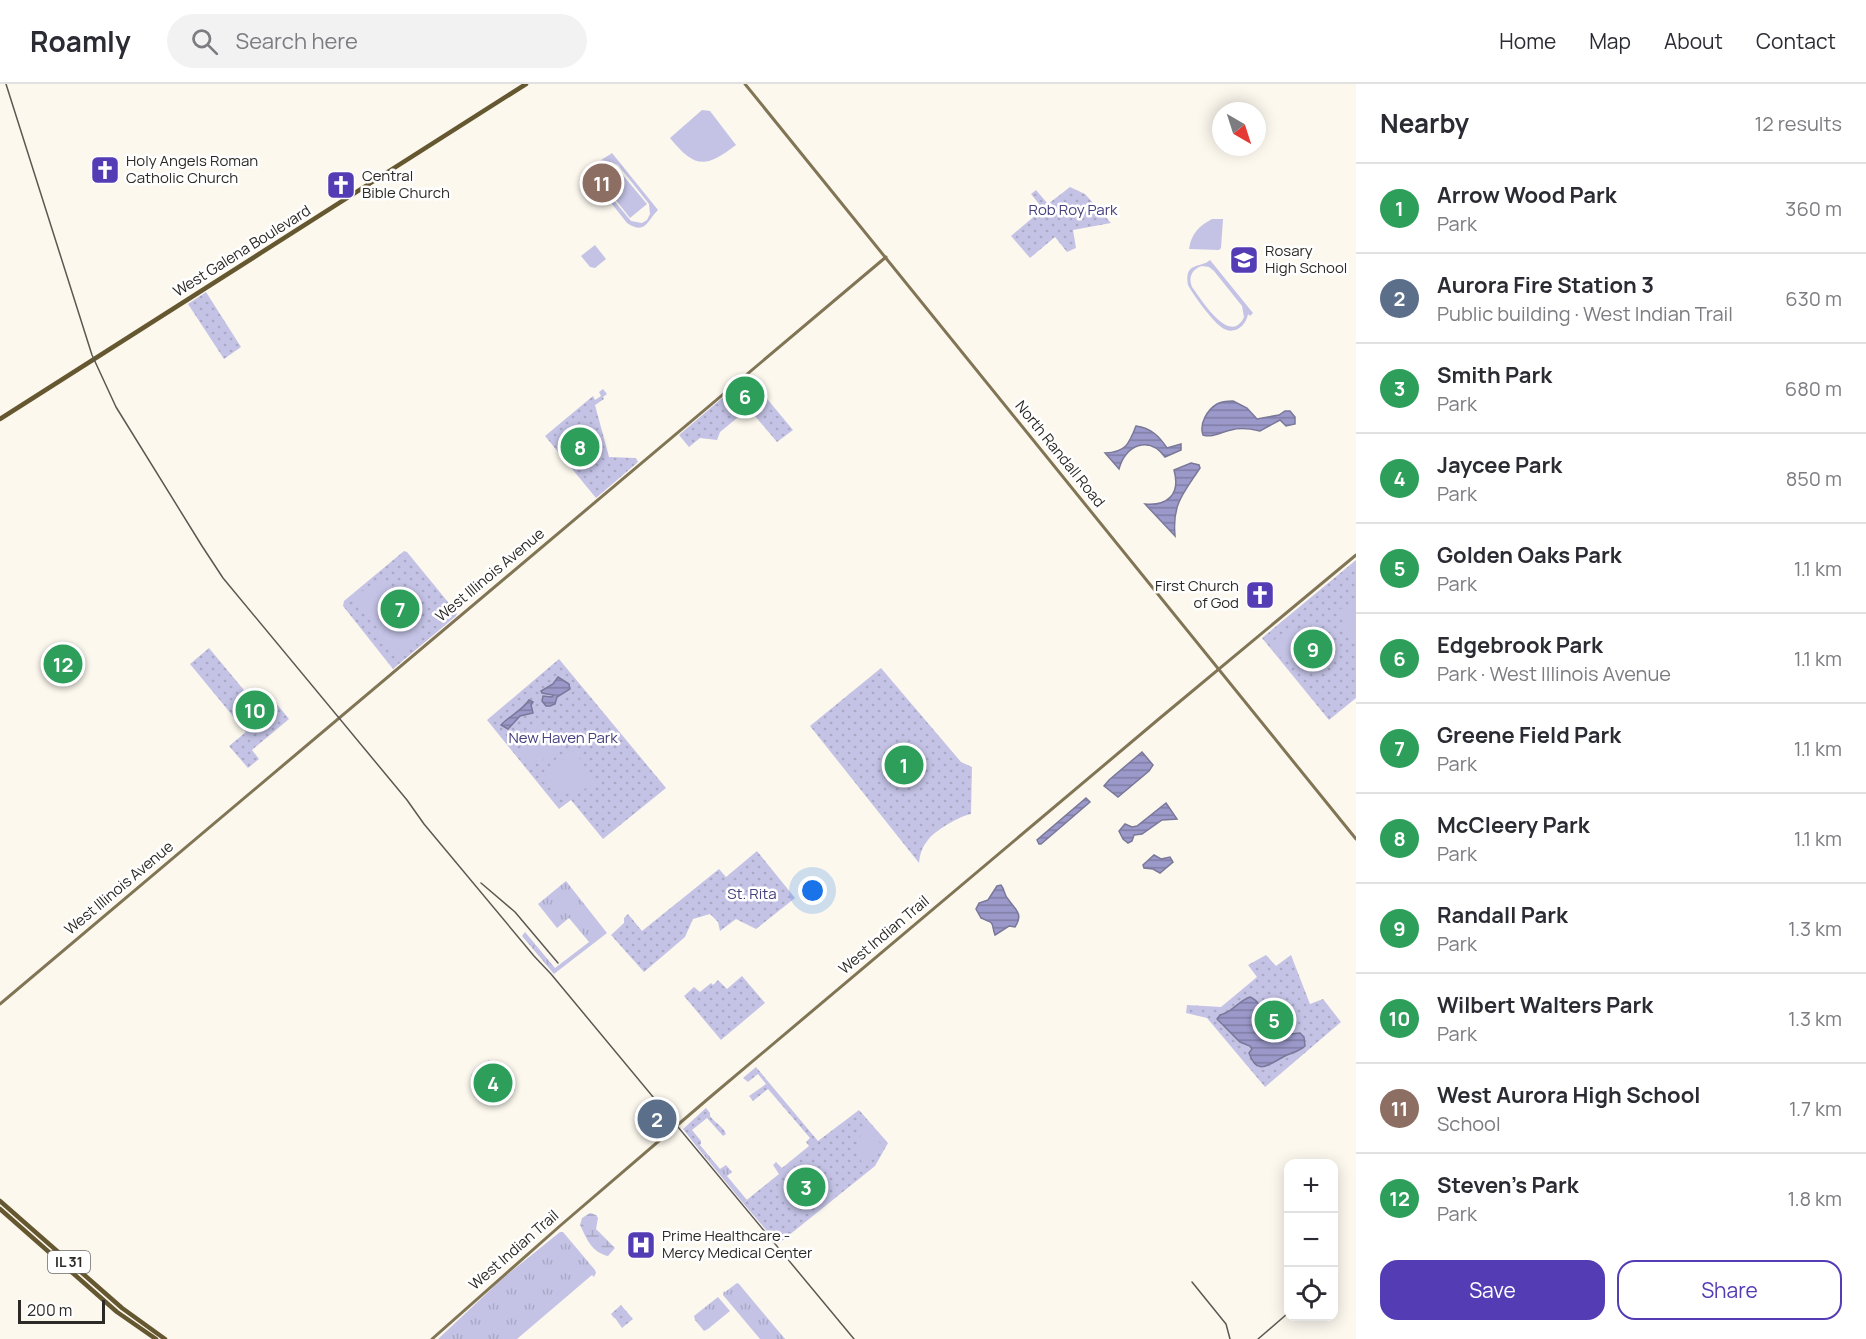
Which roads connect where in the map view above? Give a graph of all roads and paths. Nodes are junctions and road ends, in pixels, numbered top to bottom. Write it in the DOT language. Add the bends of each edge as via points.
graph roads {
  1 [pos="526,84"];
  2 [pos="745,84"];
  3 [pos="886,257"];
  4 [pos="0,419"];
  5 [pos="1356,555"];
  6 [pos="1219,669"];
  7 [pos="1356,838"];
  8 [pos="0,1004"];
  9 [pos="0,1201"];
  10 [pos="0,1209"];
  11 [pos="156,1339"];
  12 [pos="165,1339"];
  13 [pos="432,1339"];
  1 -- 4 [label="main road, West Galena Boulevard"];
  2 -- 3 [label="main road, North Randall Road"];
  3 -- 6 [label="main road, North Randall Road"];
  3 -- 8 [label="main road, West Illinois Avenue"];
  5 -- 6 [label="main road, West Indian Trail"];
  6 -- 7 [label="main road, North Randall Road"];
  6 -- 13 [label="main road, West Indian Trail" via="709,1098"];
  9 -- 12 [label="main road, IL 31" via="121,1308"];
  10 -- 11 [label="main road" via="117,1312"];
}
